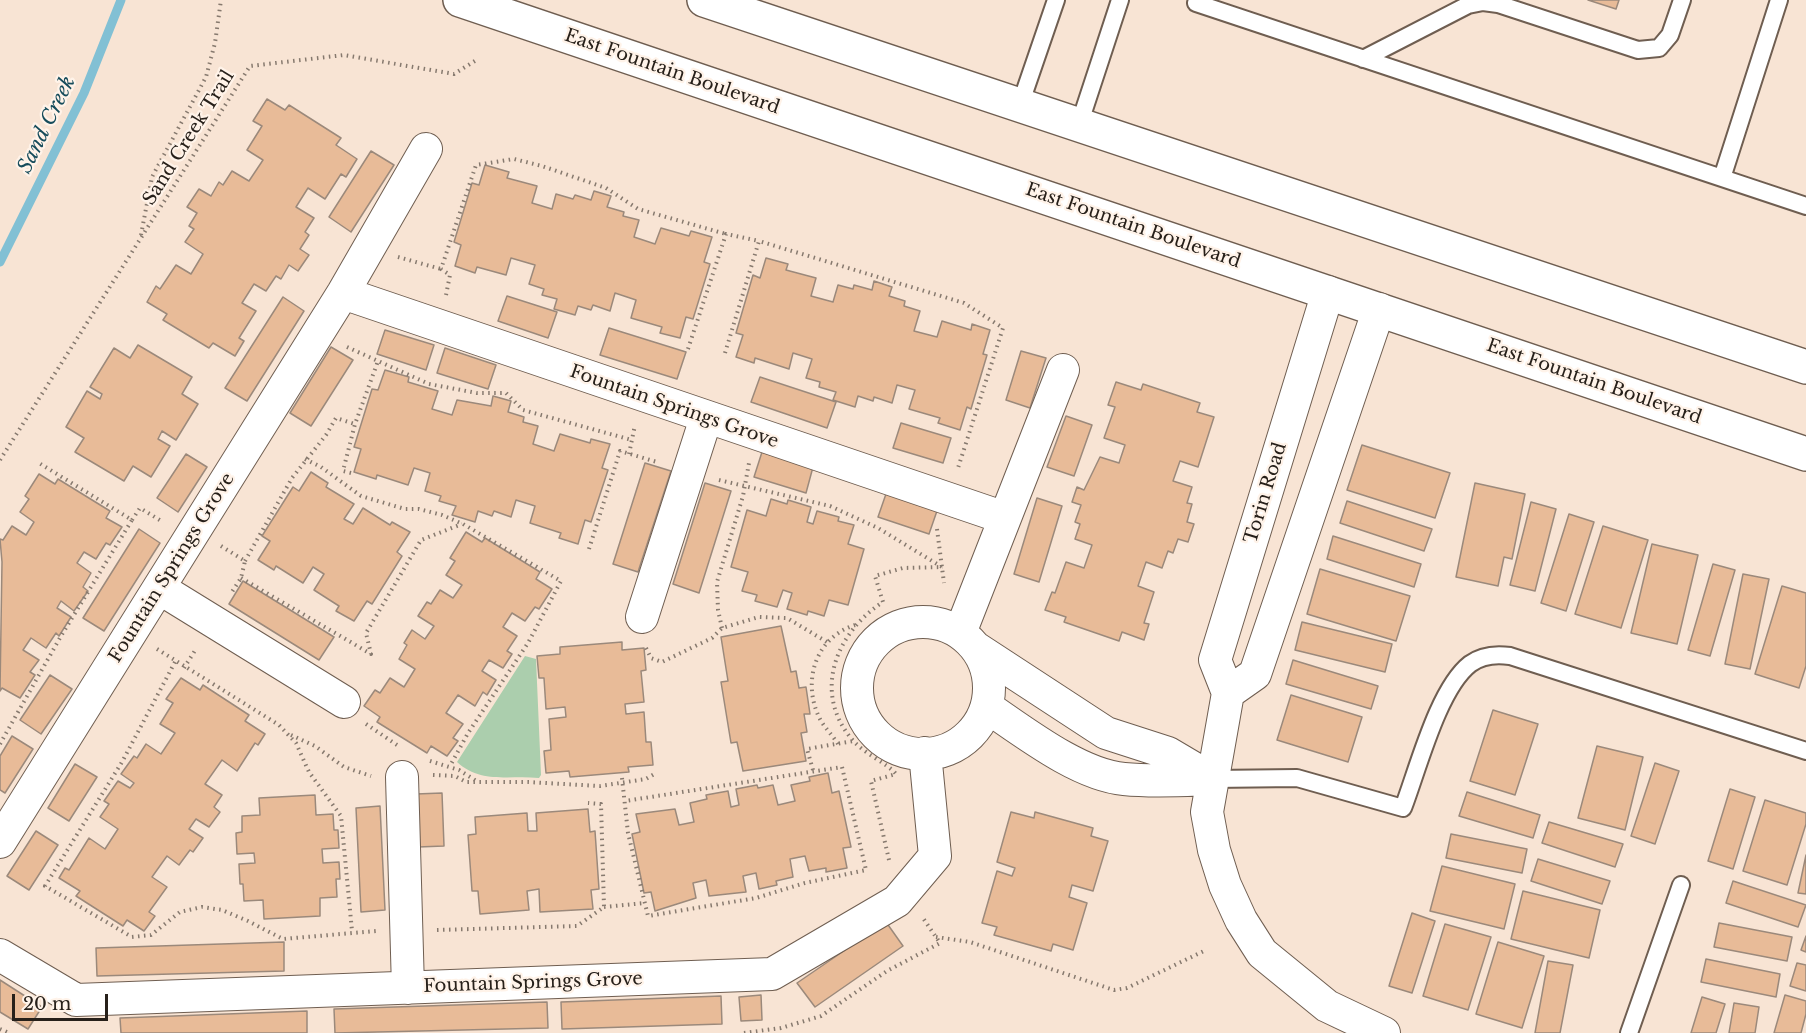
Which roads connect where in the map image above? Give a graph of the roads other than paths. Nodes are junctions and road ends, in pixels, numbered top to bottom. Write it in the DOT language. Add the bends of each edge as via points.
graph roads {
  1 [pos="460,0"];
  2 [pos="704,0"];
  3 [pos="1056,0"];
  4 [pos="1120,0"];
  5 [pos="1197,0"];
  6 [pos="1682,0"];
  7 [pos="1779,0"];
  8 [pos="1363,59"];
  9 [pos="1020,105"];
  10 [pos="1079,125"];
  11 [pos="426,149"];
  12 [pos="1722,178"];
  13 [pos="1806,206"];
  14 [pos="1328,292"];
  15 [pos="343,293"];
  16 [pos="1379,309"];
  17 [pos="1806,367"];
  18 [pos="1063,370"];
  19 [pos="706,418"];
  20 [pos="1806,454"];
  21 [pos="1005,518"];
  22 [pos="159,588"];
  23 [pos="642,617"];
  24 [pos="960,635"];
  25 [pos="1228,693"];
  26 [pos="344,702"];
  27 [pos="987,707"];
  28 [pos="1077,716"];
  29 [pos="1806,751"];
  30 [pos="925,753"];
  31 [pos="1059,753"];
  32 [pos="402,777"];
  33 [pos="1212,779"];
  34 [pos="0,842"];
  35 [pos="1682,885"];
  36 [pos="0,955"];
  37 [pos="408,988"];
  38 [pos="1384,1033"];
  39 [pos="1629,1033"];
  1 -- 14 [label="highway, East Fountain Boulevard"];
  2 -- 9 [label="highway"];
  3 -- 9 [label="lane"];
  4 -- 10 [label="lane"];
  5 -- 8 [label="lane" via="1196,3"];
  6 -- 8 [label="lane" via="1670,35 1659,48 1638,50 1483,2 1468,5"];
  7 -- 12 [label="lane"];
  8 -- 12 [label="lane"];
  9 -- 10 [label="highway"];
  10 -- 17 [label="highway"];
  11 -- 15 [label="street, Fountain Springs Grove"];
  12 -- 13 [label="lane"];
  14 -- 16 [label="highway, East Fountain Boulevard"];
  14 -- 25 [label="street, Torin Road" via="1215,660"];
  15 -- 19 [label="street, Fountain Springs Grove"];
  15 -- 22 [label="street, Fountain Springs Grove"];
  16 -- 20 [label="highway, East Fountain Boulevard"];
  16 -- 25 [label="street" via="1255,674"];
  18 -- 21 [label="street"];
  19 -- 21 [label="street, Fountain Springs Grove"];
  19 -- 23 [label="street"];
  21 -- 24 [label="street"];
  22 -- 26 [label="street"];
  22 -- 34 [label="street, Fountain Springs Grove"];
  24 -- 27 [label="street" via="986,668"];
  24 -- 28 [label="street"];
  24 -- 30 [label="street" via="922,621 906,624 872,645 856,677 858,698 872,731 896,748"];
  25 -- 33 [label="street"];
  27 -- 30 [label="street" via="967,737 955,746"];
  27 -- 31 [label="street"];
  28 -- 31 [label="street"];
  28 -- 33 [label="street" via="1106,733 1168,753"];
  29 -- 33 [label="lane" via="1497,655 1472,663 1446,693 1403,808 1297,778"];
  30 -- 37 [label="street, Fountain Springs Grove" via="935,856 900,898 772,974"];
  31 -- 33 [label="street" via="1123,779"];
  32 -- 37 [label="street"];
  33 -- 38 [label="street" via="1207,812 1214,850 1241,920 1262,953 1327,1006"];
  35 -- 39 [label="lane"];
  36 -- 37 [label="street, Fountain Springs Grove" via="76,1000"];
}
